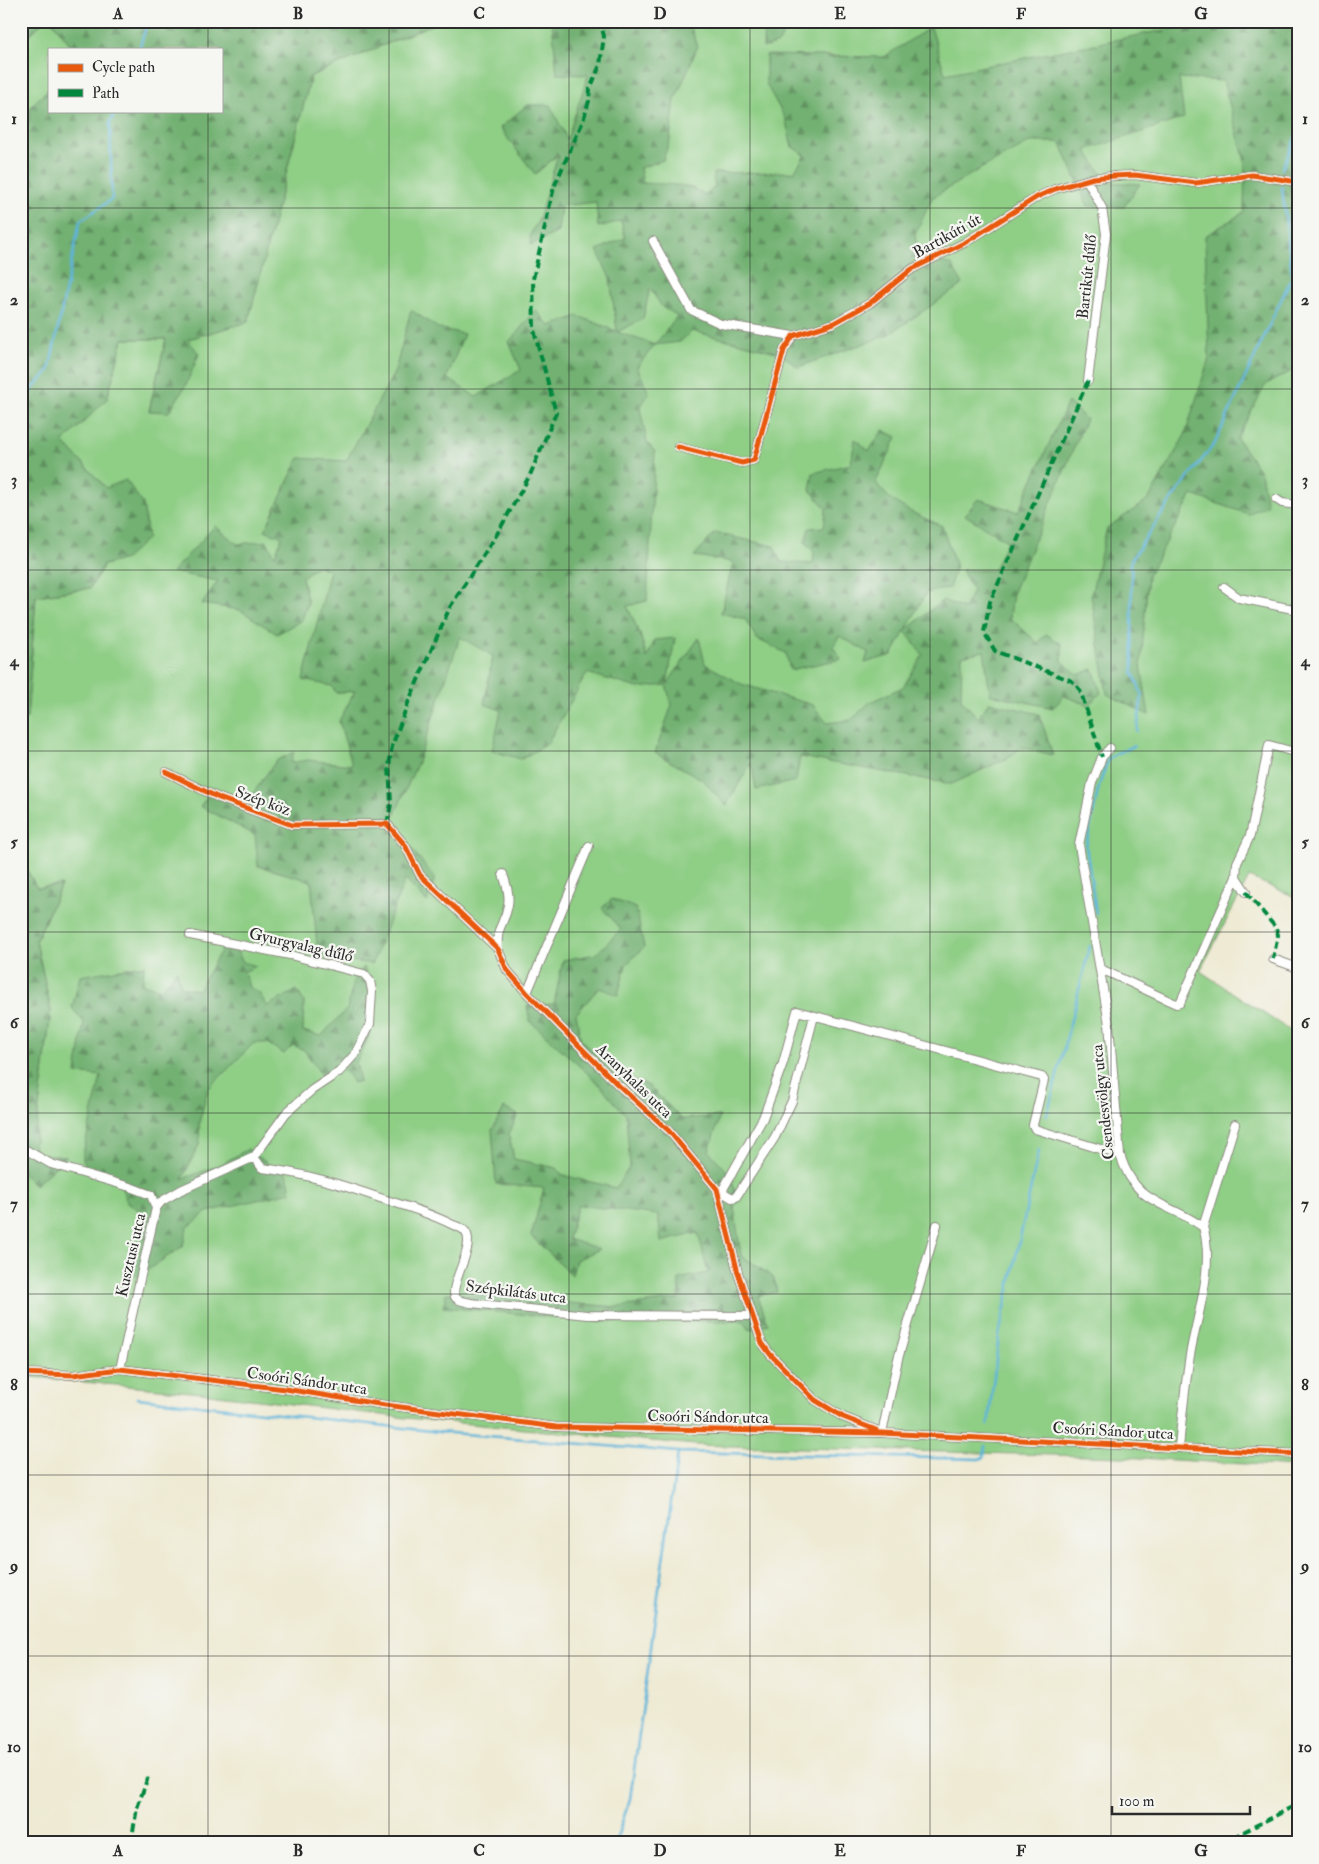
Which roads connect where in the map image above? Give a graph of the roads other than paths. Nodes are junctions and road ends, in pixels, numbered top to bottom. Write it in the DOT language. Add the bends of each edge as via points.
graph roads {
  1 [pos="1087,180"];
  2 [pos="1298,182"];
  3 [pos="653,241"];
  4 [pos="793,336"];
  5 [pos="1088,381"];
  6 [pos="678,447"];
  7 [pos="1276,499"];
  8 [pos="1298,505"];
  9 [pos="1224,587"];
  10 [pos="1298,610"];
  11 [pos="1110,748"];
  12 [pos="1298,753"];
  13 [pos="166,772"];
  14 [pos="387,824"];
  15 [pos="589,846"];
  16 [pos="503,874"];
  17 [pos="1236,877"];
  18 [pos="1246,892"];
  19 [pos="190,935"];
  20 [pos="498,950"];
  21 [pos="1273,959"];
  22 [pos="1298,968"];
  23 [pos="1101,969"];
  24 [pos="527,993"];
  25 [pos="814,1016"];
  26 [pos="1235,1124"];
  27 [pos="21,1147"];
  28 [pos="1120,1155"];
  29 [pos="254,1157"];
  30 [pos="720,1190"];
  31 [pos="156,1208"];
  32 [pos="937,1225"];
  33 [pos="1203,1227"];
  34 [pos="752,1316"];
  35 [pos="120,1370"];
  36 [pos="21,1373"];
  37 [pos="882,1433"];
  38 [pos="1179,1447"];
  39 [pos="1298,1454"];
  1 -- 2 [label="street, Bartikúti út" via="1135,175 1196,184 1252,174"];
  1 -- 4 [label="street, Bartikúti út" via="1036,197 966,242 912,269 870,303 834,323"];
  1 -- 5 [label="street, Bartikút dűlő" via="1102,208 1106,234"];
  3 -- 4 [label="street" via="691,310 721,324"];
  4 -- 6 [label="street" via="784,350 754,460 742,463"];
  7 -- 8 [label="street"];
  9 -- 10 [label="street" via="1239,598"];
  11 -- 23 [label="street, Csendesvölgy utca" via="1102,758 1092,783 1079,845"];
  12 -- 17 [label="street" via="1269,745 1250,836 1236,863"];
  13 -- 14 [label="street, Szép köz" via="219,798 292,825"];
  14 -- 20 [label="street, Aranyhalas utca" via="405,844 420,874"];
  15 -- 24 [label="street"];
  16 -- 20 [label="street" via="509,895 498,929"];
  17 -- 18 [label="street"];
  17 -- 23 [label="street" via="1180,1002 1176,1004"];
  19 -- 29 [label="street, Gyurgyalag dűlő" via="290,955 364,974 370,981 370,1024 356,1053 339,1072 286,1113"];
  20 -- 24 [label="street, Aranyhalas utca" via="507,970"];
  21 -- 22 [label="street"];
  23 -- 28 [label="street, Csendesvölgy utca" via="1116,1083"];
  24 -- 30 [label="street, Aranyhalas utca" via="616,1083 669,1131"];
  25 -- 28 [label="street" via="1042,1077 1044,1080 1033,1125 1035,1129"];
  25 -- 30 [label="street" via="797,1012 763,1118"];
  25 -- 30 [label="street" via="792,1101 775,1137 736,1197 732,1198"];
  26 -- 33 [label="street"];
  27 -- 31 [label="street, Kusztusi utca" via="51,1164 151,1196"];
  28 -- 33 [label="street, Csendesvölgy utca" via="1138,1190"];
  29 -- 31 [label="street, Gyurgyalag dűlő" via="181,1190"];
  29 -- 34 [label="street, Szépkilátás utca" via="262,1168 331,1181 437,1217 462,1229 468,1239 468,1248 454,1288 456,1299 587,1315"];
  30 -- 34 [label="street, Aranyhalas utca" via="738,1273"];
  31 -- 35 [label="street, Kusztusi utca"];
  32 -- 37 [label="street" via="898,1359"];
  33 -- 38 [label="street" via="1208,1252"];
  34 -- 37 [label="street, Aranyhalas utca" via="762,1343 770,1354 816,1400 843,1417"];
  35 -- 36 [label="street, Csoóri Sándor utca" via="73,1375"];
  35 -- 37 [label="street, Csoóri Sándor utca" via="285,1389 556,1427"];
  37 -- 38 [label="street, Csoóri Sándor utca"];
  38 -- 39 [label="street, Csoóri Sándor utca"];
}
